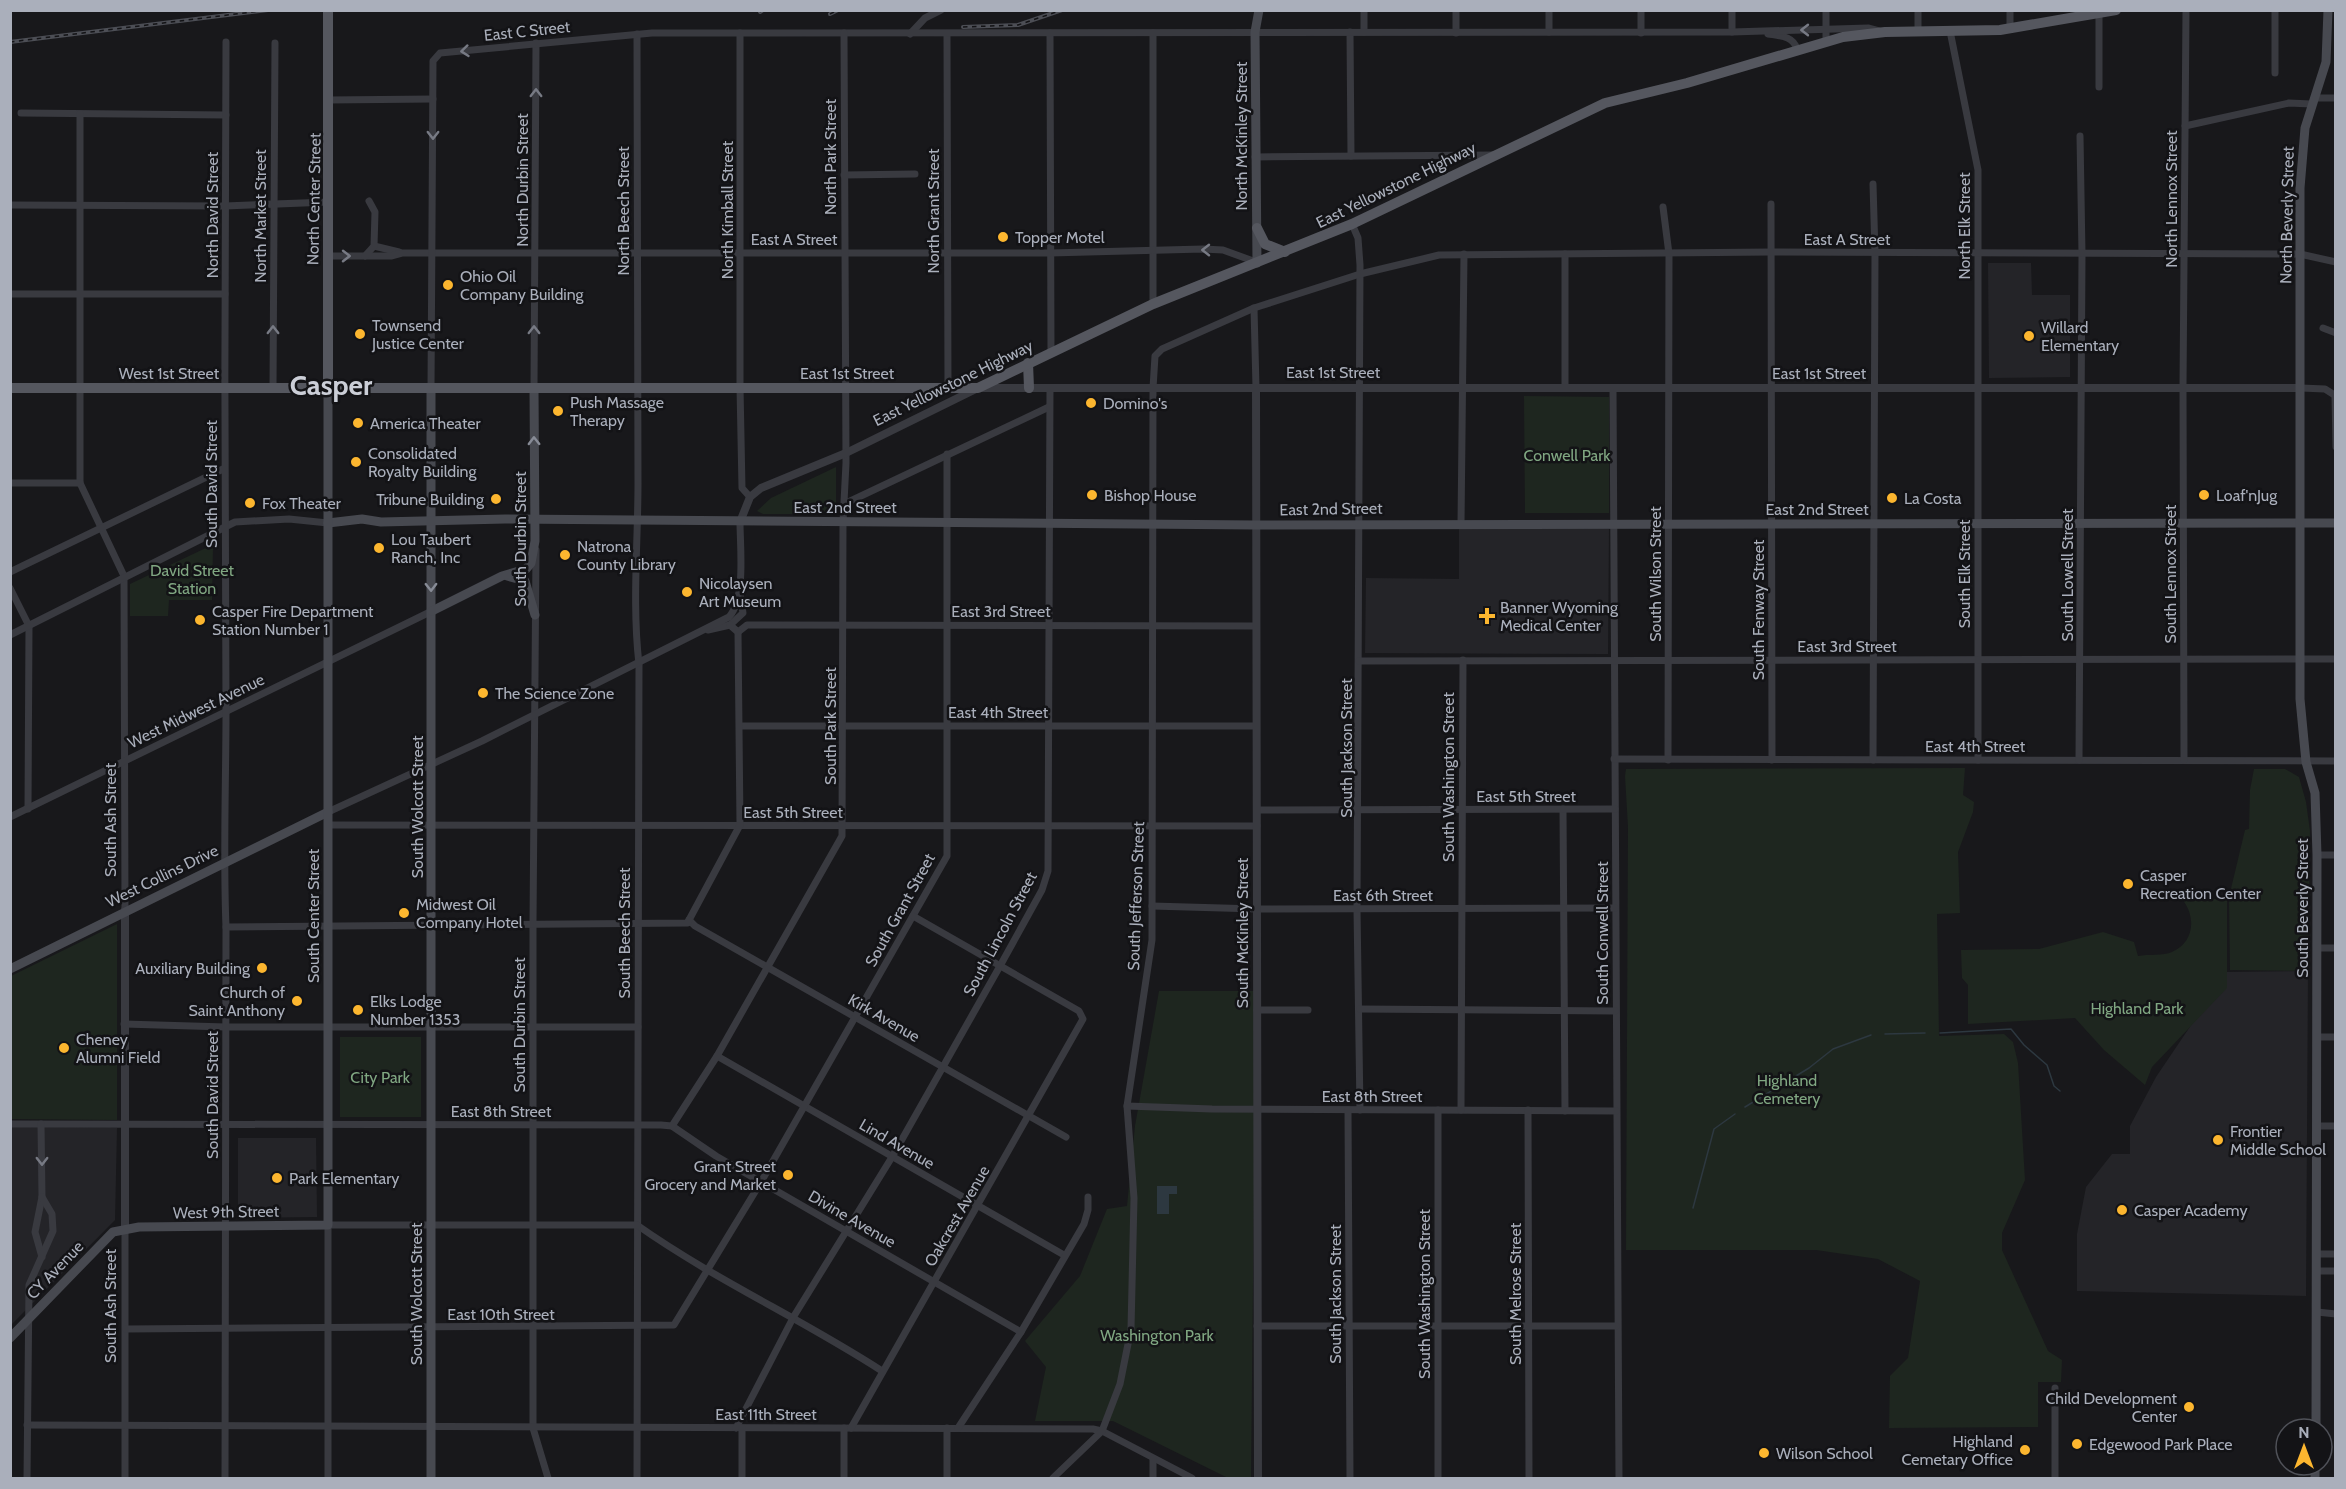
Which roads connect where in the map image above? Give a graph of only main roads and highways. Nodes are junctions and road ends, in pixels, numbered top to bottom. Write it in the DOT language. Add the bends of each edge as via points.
graph roads {
  1 [pos="328,10"];
  2 [pos="1259,10"];
  3 [pos="2116,10"];
  4 [pos="2328,10"];
  5 [pos="2098,12"];
  6 [pos="1257,228"];
  7 [pos="1286,252"];
  8 [pos="1257,262"];
  9 [pos="1028,363"];
  10 [pos="10,388"];
  11 [pos="534,388"];
  12 [pos="978,388"];
  13 [pos="1029,388"];
  14 [pos="2301,388"];
  15 [pos="328,389"];
  16 [pos="431,389"];
  17 [pos="431,520"];
  18 [pos="536,521"];
  19 [pos="328,523"];
  20 [pos="2300,524"];
  21 [pos="2336,524"];
  22 [pos="502,576"];
  23 [pos="432,611"];
  24 [pos="535,615"];
  25 [pos="328,812"];
  26 [pos="10,969"];
  27 [pos="328,1225"];
  28 [pos="125,1228"];
  29 [pos="10,1338"];
  30 [pos="2316,1417"];
  31 [pos="431,1479"];
  1 -- 15 [label="main road, North Center Street"];
  2 -- 6 [label="main road, North McKinley Street" via="1255,32"];
  3 -- 5 [label="main road, East Yellowstone Highway"];
  4 -- 14 [label="main road, North Beverly Street" via="2326,62 2301,158"];
  5 -- 7 [label="main road, East Yellowstone Highway" via="2010,29 1826,35 1797,49 1687,83 1605,103"];
  6 -- 7 [label="main road" via="1265,244"];
  6 -- 8 [label="main road, North McKinley Street"];
  7 -- 8 [label="main road, East Yellowstone Highway"];
  8 -- 9 [label="main road, East Yellowstone Highway" via="1154,304"];
  9 -- 12 [label="main road, East Yellowstone Highway"];
  9 -- 13 [label="main road"];
  10 -- 15 [label="main road, West 1st Street"];
  11 -- 12 [label="main road, East 1st Street"];
  11 -- 16 [label="main road, East 1st Street"];
  18 -- 11 [label="main road, South Durbin Street, one-way"];
  14 -- 20 [label="main road, South Beverly Street"];
  15 -- 16 [label="main road, East 1st Street"];
  15 -- 19 [label="main road, South Center Street"];
  16 -- 17 [label="main road, South Wolcott Street"];
  17 -- 18 [label="main road, East 2nd Street"];
  17 -- 19 [label="main road, East 2nd Street" via="354,519"];
  17 -- 23 [label="main road, South Wolcott Street, one-way"];
  18 -- 20 [label="main road, East 2nd Street"];
  18 -- 22 [label="main road, South Durbin Street" via="528,567"];
  19 -- 25 [label="main road, South Center Street"];
  20 -- 21 [label="main road, East 2nd Street"];
  20 -- 30 [label="main road, South Beverly Street" via="2301,721 2315,793 2317,855"];
  22 -- 23 [label="main road"];
  22 -- 24 [label="main road" via="525,581"];
  23 -- 31 [label="main road, South Wolcott Street"];
  25 -- 26 [label="main road, West Collins Drive"];
  25 -- 27 [label="main road, South Center Street"];
  27 -- 28 [label="main road, West 9th Street"];
  28 -- 29 [label="main road, CY Avenue" via="113,1232"];
}
